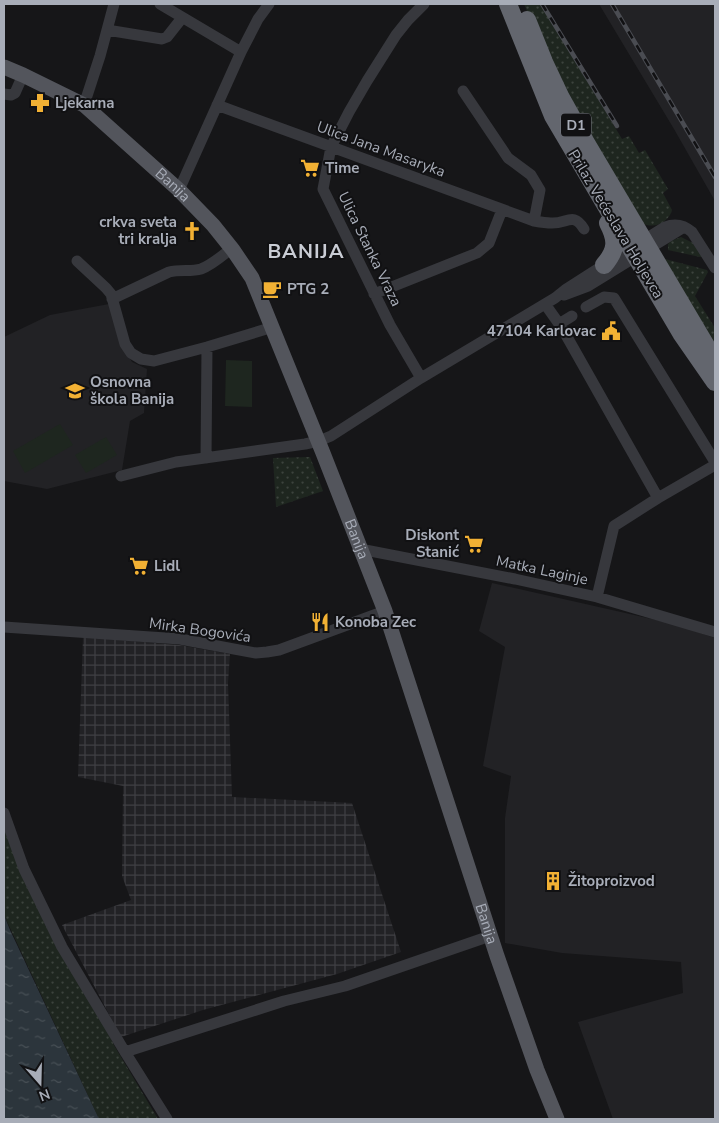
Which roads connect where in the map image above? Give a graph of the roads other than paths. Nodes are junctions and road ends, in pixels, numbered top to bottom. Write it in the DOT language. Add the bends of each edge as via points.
graph roads {
  1 [pos="114,4"];
  2 [pos="160,4"];
  3 [pos="269,4"];
  4 [pos="424,4"];
  5 [pos="508,4"];
  6 [pos="520,4"];
  7 [pos="182,18"];
  8 [pos="107,30"];
  9 [pos="241,52"];
  10 [pos="4,67"];
  11 [pos="23,75"];
  12 [pos="463,91"];
  13 [pos="4,94"];
  14 [pos="84,105"];
  15 [pos="217,105"];
  16 [pos="331,147"];
  17 [pos="179,190"];
  18 [pos="600,197"];
  19 [pos="502,210"];
  20 [pos="534,221"];
  21 [pos="584,230"];
  22 [pos="232,248"];
  23 [pos="639,248"];
  24 [pos="77,261"];
  25 [pos="604,265"];
  26 [pos="715,268"];
  27 [pos="374,294"];
  28 [pos="112,299"];
  29 [pos="550,301"];
  30 [pos="586,307"];
  31 [pos="572,316"];
  32 [pos="559,324"];
  33 [pos="273,327"];
  34 [pos="207,347"];
  35 [pos="715,361"];
  36 [pos="421,378"];
  37 [pos="715,382"];
  38 [pos="319,441"];
  39 [pos="206,458"];
  40 [pos="715,463"];
  41 [pos="121,476"];
  42 [pos="658,498"];
  43 [pos="360,549"];
  44 [pos="597,597"];
  45 [pos="385,611"];
  46 [pos="4,627"];
  47 [pos="715,632"];
  48 [pos="4,813"];
  49 [pos="490,936"];
  50 [pos="124,1052"];
  51 [pos="167,1119"];
  52 [pos="557,1119"];
  1 -- 8 [label="street"];
  2 -- 7 [label="street"];
  3 -- 9 [label="street"];
  4 -- 16 [label="street, Ulica Stanka Vraza" via="396,35"];
  5 -- 18 [label="highway, Prilaz Većeslava Holjevca / D1" via="547,104"];
  6 -- 23 [label="highway, Prilaz Većeslava Holjevca / D1" via="561,98"];
  7 -- 8 [label="street" via="168,37 162,39"];
  7 -- 9 [label="street"];
  8 -- 14 [label="street"];
  9 -- 15 [label="street"];
  10 -- 11 [label="main road, Banija"];
  11 -- 13 [label="street" via="16,92"];
  11 -- 14 [label="main road, Banija"];
  12 -- 20 [label="street" via="508,158 531,175 540,190"];
  14 -- 17 [label="main road, Banija"];
  15 -- 16 [label="street, Ulica Jana Masaryka"];
  15 -- 17 [label="street"];
  16 -- 19 [label="street, Ulica Jana Masaryka"];
  16 -- 27 [label="street, Ulica Stanka Vraza" via="323,189"];
  17 -- 22 [label="main road, Banija"];
  18 -- 23 [label="highway, Prilaz Većeslava Holjevca / D1"];
  18 -- 25 [label="highway" via="599,208 613,234 615,245"];
  19 -- 20 [label="street, Ulica Jana Masaryka"];
  19 -- 27 [label="street" via="489,243 477,253"];
  20 -- 21 [label="street, Ulica Jana Masaryka" via="551,224 575,220"];
  22 -- 28 [label="street" via="202,268 169,272"];
  22 -- 33 [label="main road, Banija" via="252,278"];
  23 -- 25 [label="street"];
  23 -- 26 [label="street" via="675,224 692,232"];
  23 -- 29 [label="street" via="588,286"];
  23 -- 35 [label="highway, Prilaz Većeslava Holjevca / D1"];
  23 -- 37 [label="highway, Prilaz Većeslava Holjevca / D1" via="681,334"];
  24 -- 28 [label="street" via="106,288"];
  25 -- 29 [label="street"];
  27 -- 36 [label="street, Ulica Stanka Vraza"];
  28 -- 34 [label="street" via="125,344 131,353 142,359 154,360"];
  29 -- 32 [label="street"];
  29 -- 36 [label="street"];
  30 -- 40 [label="street" via="604,297 614,298"];
  31 -- 32 [label="street"];
  32 -- 42 [label="street"];
  33 -- 34 [label="street"];
  33 -- 38 [label="main road, Banija"];
  34 -- 39 [label="street"];
  36 -- 38 [label="street"];
  38 -- 39 [label="street"];
  38 -- 43 [label="main road, Banija"];
  39 -- 41 [label="street"];
  40 -- 42 [label="street"];
  42 -- 44 [label="street" via="614,526"];
  43 -- 44 [label="street, Matka Laginje"];
  43 -- 45 [label="main road, Banija"];
  44 -- 47 [label="street, Matka Laginje"];
  45 -- 46 [label="street, Mirka Bogovića" via="279,650 256,653 180,639"];
  45 -- 49 [label="main road, Banija"];
  48 -- 50 [label="street" via="24,869 62,947"];
  49 -- 50 [label="street" via="345,986 284,1001"];
  49 -- 52 [label="main road, Banija"];
  50 -- 51 [label="street"];
}
